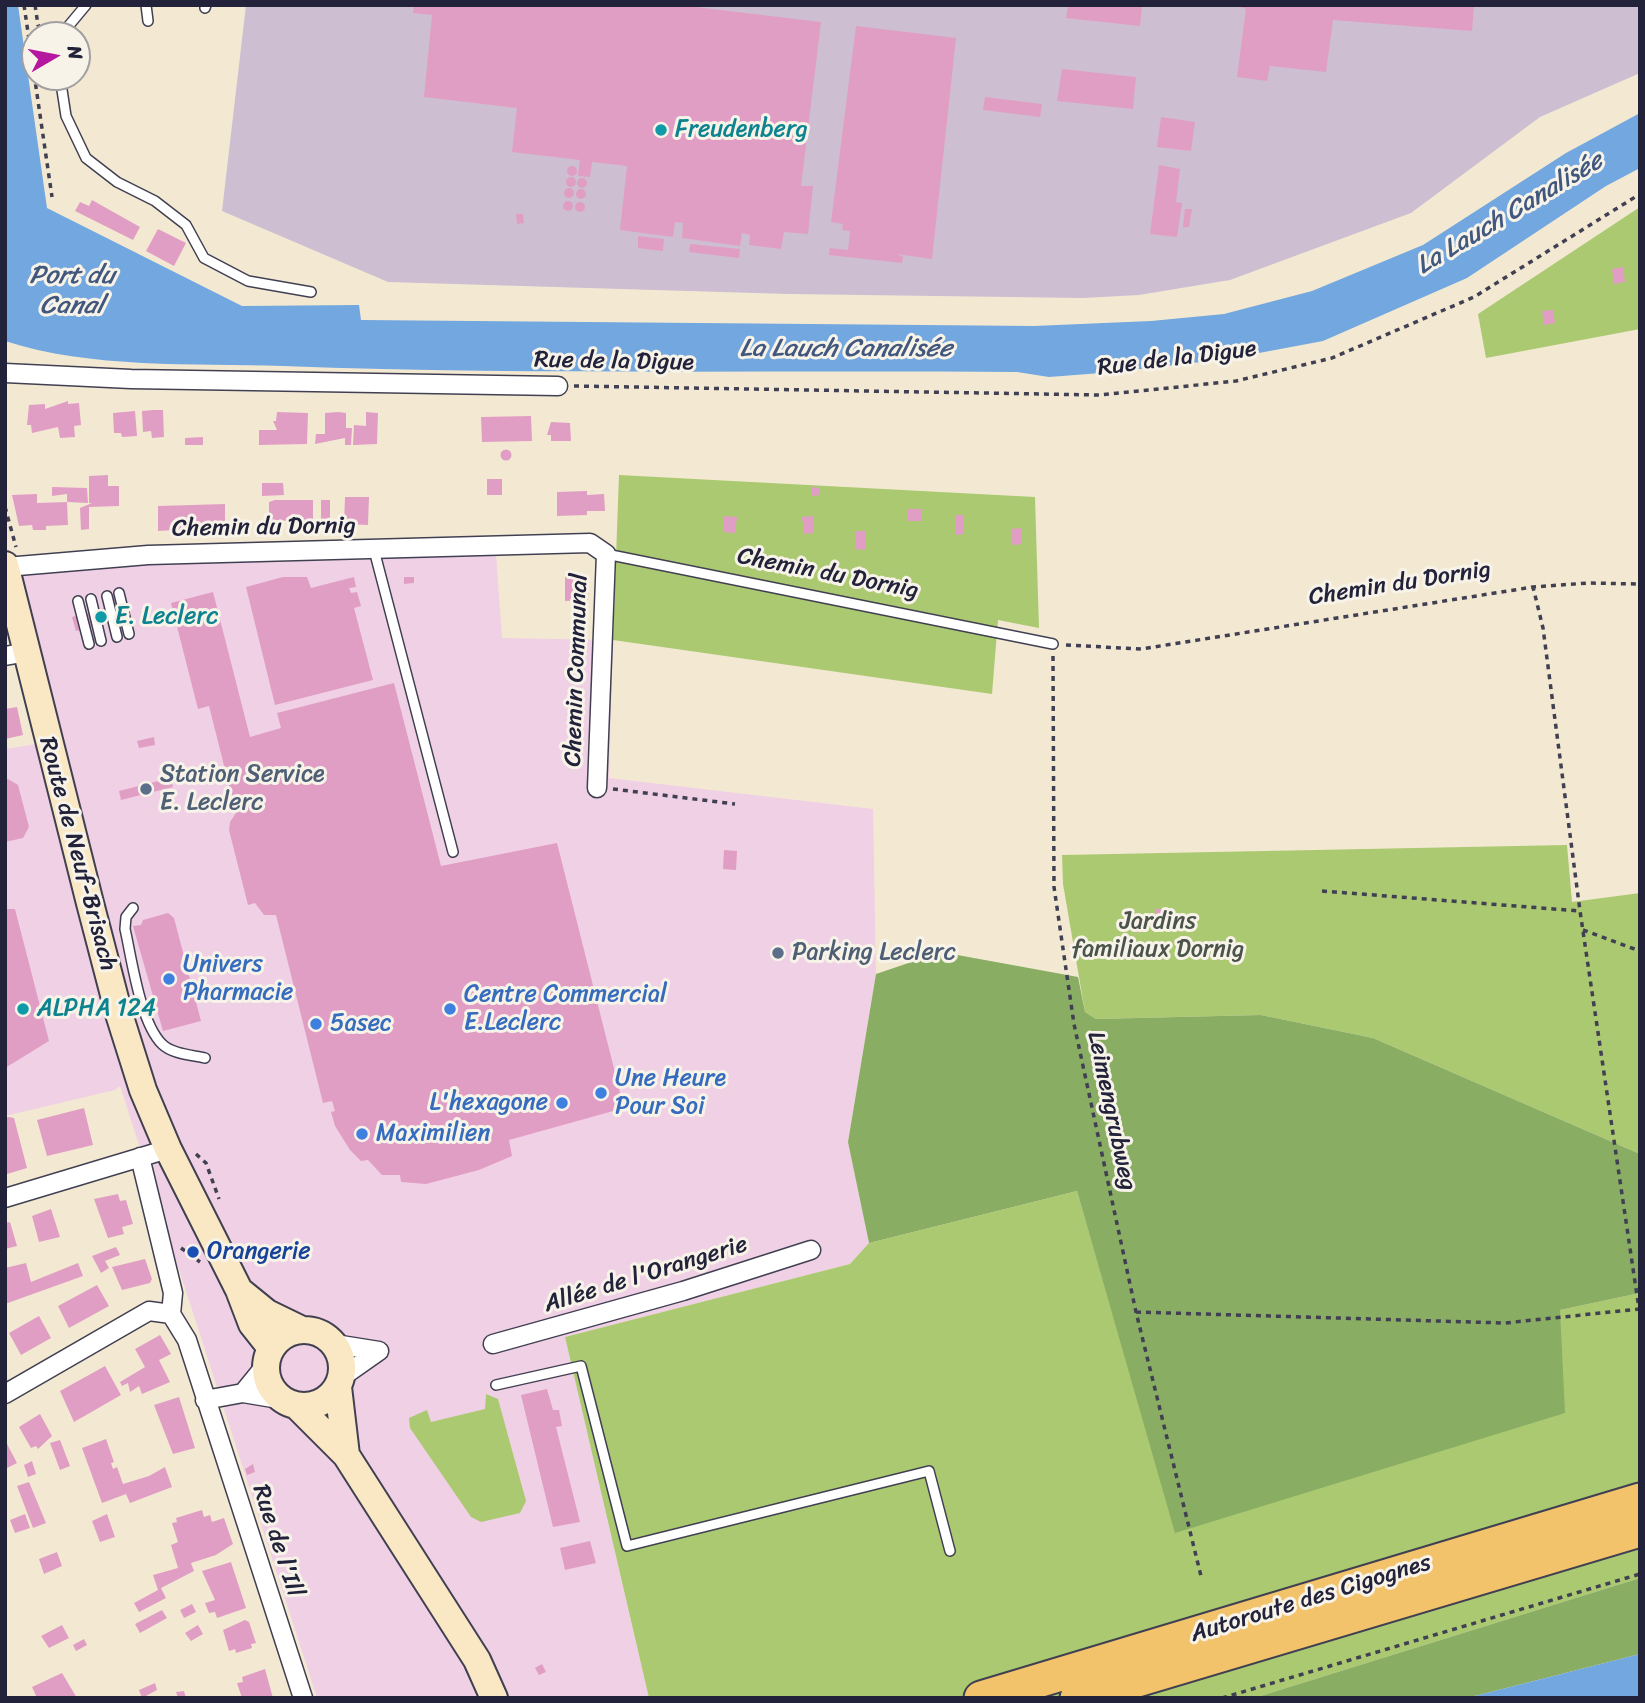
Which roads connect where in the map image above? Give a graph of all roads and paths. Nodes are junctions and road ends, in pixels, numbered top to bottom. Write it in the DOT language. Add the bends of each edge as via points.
graph roads {
  1 [pos="24,5"];
  2 [pos="86,5"];
  3 [pos="146,5"];
  4 [pos="73,21"];
  5 [pos="148,21"];
  6 [pos="62,91"];
  7 [pos="1640,194"];
  8 [pos="51,197"];
  9 [pos="311,292"];
  10 [pos="5,373"];
  11 [pos="558,386"];
  12 [pos="374,550"];
  13 [pos="606,554"];
  14 [pos="6,566"];
  15 [pos="1640,584"];
  16 [pos="1533,587"];
  17 [pos="119,593"];
  18 [pos="107,596"];
  19 [pos="91,599"];
  20 [pos="78,601"];
  21 [pos="129,634"];
  22 [pos="117,637"];
  23 [pos="101,641"];
  24 [pos="89,644"];
  25 [pos="1053,644"];
  26 [pos="16,654"];
  27 [pos="597,788"];
  28 [pos="735,804"];
  29 [pos="453,852"];
  30 [pos="1322,891"];
  31 [pos="133,908"];
  32 [pos="1580,911"];
  33 [pos="1583,930"];
  34 [pos="1640,951"];
  35 [pos="205,1058"];
  36 [pos="167,1149"];
  37 [pos="140,1157"];
  38 [pos="5,1198"];
  39 [pos="811,1250"];
  40 [pos="239,1290"];
  41 [pos="1639,1309"];
  42 [pos="1136,1312"];
  43 [pos="171,1314"];
  44 [pos="300,1329"];
  45 [pos="335,1344"];
  46 [pos="493,1344"];
  47 [pos="268,1357"];
  48 [pos="340,1382"];
  49 [pos="496,1385"];
  50 [pos="243,1393"];
  51 [pos="5,1394"];
  52 [pos="205,1400"];
  53 [pos="289,1403"];
  54 [pos="346,1455"];
  55 [pos="1640,1500"];
  56 [pos="1640,1530"];
  57 [pos="950,1551"];
  58 [pos="1640,1574"];
  59 [pos="1201,1576"];
  60 [pos="303,1698"];
  61 [pos="494,1698"];
  62 [pos="981,1698"];
  63 [pos="1077,1698"];
  64 [pos="1222,1698"];
  1 -- 8 [label="path"];
  2 -- 4 [label="lane"];
  3 -- 5 [label="lane"];
  6 -- 9 [label="lane" via="66,116 86,158 186,225 204,258 248,281"];
  7 -- 11 [label="path, Rue de la Digue" via="1474,297 1332,358 1236,381 1100,394"];
  10 -- 11 [label="street, Rue de la Digue"];
  12 -- 13 [label="street, Chemin du Dornig" via="590,543"];
  12 -- 14 [label="street, Chemin du Dornig" via="148,555"];
  12 -- 29 [label="lane"];
  13 -- 25 [label="lane, Chemin du Dornig"];
  13 -- 27 [label="street, Chemin Communal"];
  14 -- 26 [label="main road, Route de Neuf-Brisach"];
  15 -- 16 [label="path, Chemin du Dornig"];
  16 -- 25 [label="path, Chemin du Dornig" via="1141,649"];
  16 -- 32 [label="path" via="1543,628"];
  17 -- 21 [label="lane"];
  18 -- 22 [label="lane"];
  19 -- 23 [label="lane"];
  20 -- 24 [label="lane"];
  25 -- 42 [label="path, Leimengrubweg" via="1054,887 1074,1024"];
  26 -- 36 [label="main road, Route de Neuf-Brisach" via="119,1014"];
  27 -- 28 [label="path"];
  30 -- 32 [label="path"];
  31 -- 35 [label="lane" via="125,929 149,1024 169,1049"];
  32 -- 33 [label="path"];
  33 -- 34 [label="path"];
  33 -- 41 [label="path"];
  36 -- 37 [label="street"];
  36 -- 40 [label="main road, Route de Neuf-Brisach"];
  37 -- 38 [label="street"];
  37 -- 43 [label="street" via="173,1293"];
  39 -- 46 [label="street, Allée de l'Orangerie"];
  40 -- 44 [label="main road, Route de Neuf-Brisach" via="267,1313"];
  40 -- 47 [label="main road, Route de Neuf-Brisach"];
  41 -- 42 [label="path" via="1505,1323"];
  42 -- 59 [label="path, Leimengrubweg"];
  43 -- 51 [label="street" via="149,1311"];
  43 -- 52 [label="street, Rue de l'Ill" via="187,1340"];
  44 -- 45 [label="main road" via="319,1332"];
  44 -- 47 [label="main road" via="283,1335"];
  45 -- 48 [label="main road" via="342,1360"];
  45 -- 48 [label="street" via="379,1351"];
  47 -- 50 [label="street"];
  47 -- 53 [label="main road" via="268,1384"];
  48 -- 53 [label="main road" via="322,1403"];
  48 -- 54 [label="main road"];
  49 -- 57 [label="lane" via="581,1366 627,1546 929,1471"];
  50 -- 52 [label="street"];
  50 -- 53 [label="street"];
  52 -- 60 [label="street, Rue de l'Ill"];
  53 -- 54 [label="main road"];
  54 -- 61 [label="main road" via="477,1660"];
  55 -- 62 [label="highway, Autoroute des Cigognes"];
  56 -- 63 [label="highway, Autoroute des Cigognes"];
  58 -- 64 [label="path"];
}
